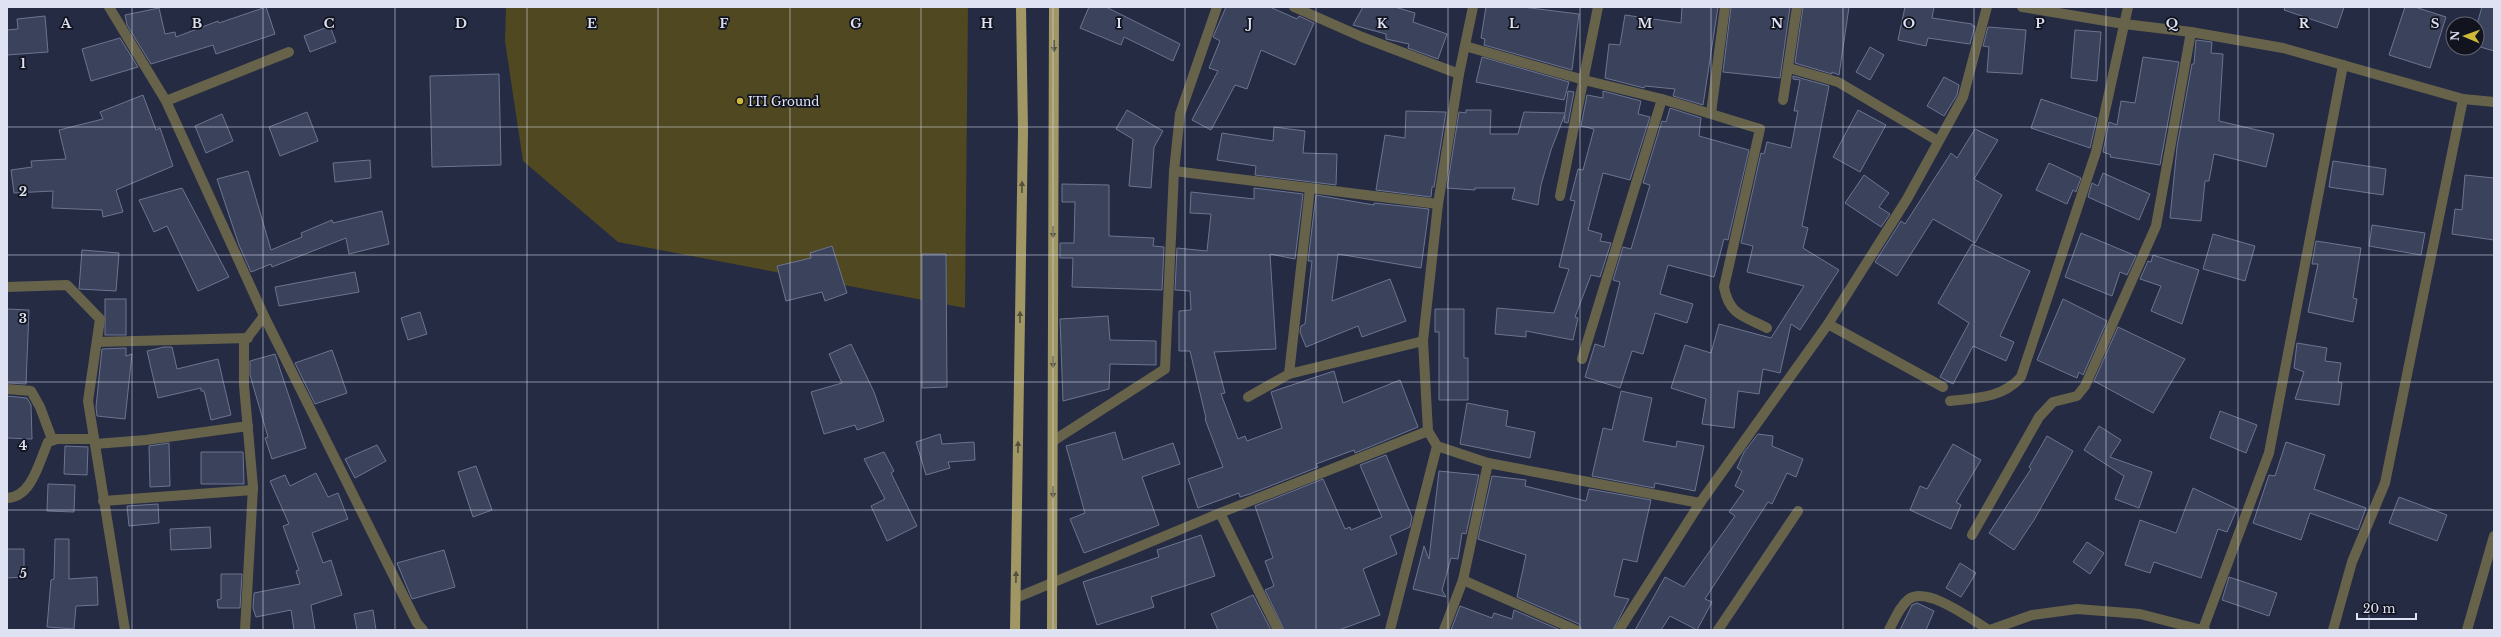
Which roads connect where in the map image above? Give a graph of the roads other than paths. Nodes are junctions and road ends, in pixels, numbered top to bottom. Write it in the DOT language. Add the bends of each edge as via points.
graph roads {
  1 [pos="109,7"];
  2 [pos="1021,7"];
  3 [pos="1054,7"];
  4 [pos="1217,7"];
  5 [pos="1294,7"];
  6 [pos="1473,7"];
  7 [pos="1598,7"];
  8 [pos="1725,7"];
  9 [pos="1797,7"];
  10 [pos="1987,7"];
  11 [pos="2022,7"];
  12 [pos="2128,7"];
  13 [pos="2124,24"];
  14 [pos="2191,32"];
  15 [pos="1465,46"];
  16 [pos="289,52"];
  17 [pos="2343,65"];
  18 [pos="1789,68"];
  19 [pos="1459,74"];
  20 [pos="1584,80"];
  21 [pos="1662,99"];
  22 [pos="2463,99"];
  23 [pos="1784,100"];
  24 [pos="166,101"];
  25 [pos="2494,102"];
  26 [pos="1711,113"];
  27 [pos="1938,141"];
  28 [pos="1174,171"];
  29 [pos="1310,188"];
  30 [pos="1560,196"];
  31 [pos="1438,204"];
  32 [pos="7,287"];
  33 [pos="264,316"];
  34 [pos="1828,324"];
  35 [pos="1767,328"];
  36 [pos="248,338"];
  37 [pos="1423,341"];
  38 [pos="97,342"];
  39 [pos="1582,359"];
  40 [pos="1289,374"];
  41 [pos="1943,387"];
  42 [pos="7,389"];
  43 [pos="1248,397"];
  44 [pos="1950,401"];
  45 [pos="248,426"];
  46 [pos="1428,431"];
  47 [pos="52,439"];
  48 [pos="94,441"];
  49 [pos="1053,441"];
  50 [pos="1437,446"];
  51 [pos="1488,464"];
  52 [pos="253,490"];
  53 [pos="7,498"];
  54 [pos="103,501"];
  55 [pos="1700,503"];
  56 [pos="1798,511"];
  57 [pos="1220,513"];
  58 [pos="1972,535"];
  59 [pos="2494,536"];
  60 [pos="1463,580"];
  61 [pos="1053,582"];
  62 [pos="1016,598"];
  63 [pos="125,630"];
  64 [pos="245,630"];
  65 [pos="423,630"];
  66 [pos="1016,630"];
  67 [pos="1052,630"];
  68 [pos="1278,630"];
  69 [pos="1390,630"];
  70 [pos="1444,630"];
  71 [pos="1576,630"];
  72 [pos="1619,630"];
  73 [pos="1718,630"];
  74 [pos="1889,630"];
  75 [pos="1989,630"];
  76 [pos="2203,630"];
  77 [pos="2333,630"];
  78 [pos="2468,630"];
  1 -- 24 [label="street"];
  62 -- 2 [label="main road, one-way" via="1023,130"];
  3 -- 49 [label="main road, one-way"];
  4 -- 28 [label="street" via="1180,114"];
  5 -- 19 [label="street" via="1362,37"];
  6 -- 15 [label="street"];
  7 -- 20 [label="street"];
  8 -- 26 [label="street"];
  9 -- 18 [label="street"];
  10 -- 27 [label="street" via="1963,97"];
  11 -- 13 [label="street"];
  12 -- 13 [label="street"];
  13 -- 14 [label="street"];
  13 -- 44 [label="street" via="2096,152 2021,377 2012,388 1992,395"];
  14 -- 17 [label="street" via="2284,48"];
  14 -- 58 [label="street" via="2156,226 2085,386 2077,396 2053,402 2039,417"];
  15 -- 19 [label="street"];
  15 -- 20 [label="street"];
  16 -- 24 [label="street"];
  17 -- 22 [label="street"];
  17 -- 76 [label="street" via="2269,453"];
  18 -- 23 [label="street"];
  18 -- 27 [label="street" via="1838,82"];
  19 -- 31 [label="street"];
  20 -- 21 [label="street"];
  20 -- 30 [label="street"];
  21 -- 26 [label="street"];
  21 -- 39 [label="street"];
  22 -- 25 [label="street"];
  22 -- 77 [label="street" via="2385,483 2352,562"];
  24 -- 33 [label="street"];
  26 -- 35 [label="street" via="1760,129 1724,287 1727,302 1735,311"];
  27 -- 34 [label="street" via="1907,199"];
  28 -- 29 [label="street"];
  28 -- 49 [label="street" via="1165,369"];
  29 -- 31 [label="street"];
  29 -- 40 [label="street"];
  31 -- 37 [label="street"];
  32 -- 38 [label="street" via="67,285 100,319"];
  33 -- 36 [label="street"];
  33 -- 65 [label="street" via="416,623"];
  34 -- 41 [label="street"];
  34 -- 55 [label="street"];
  36 -- 38 [label="street"];
  36 -- 45 [label="street" via="244,342 244,385"];
  37 -- 40 [label="street"];
  37 -- 46 [label="street"];
  38 -- 48 [label="street" via="88,401"];
  40 -- 43 [label="street"];
  42 -- 47 [label="street" via="31,390"];
  45 -- 48 [label="street" via="146,440"];
  45 -- 52 [label="street"];
  46 -- 50 [label="street"];
  46 -- 57 [label="street"];
  47 -- 48 [label="street"];
  47 -- 53 [label="street" via="48,442 26,491 14,498"];
  48 -- 54 [label="street"];
  49 -- 61 [label="main road, one-way"];
  50 -- 51 [label="street"];
  50 -- 69 [label="street"];
  51 -- 55 [label="street"];
  51 -- 60 [label="street"];
  52 -- 54 [label="street"];
  52 -- 64 [label="street"];
  54 -- 63 [label="street"];
  55 -- 72 [label="street"];
  56 -- 73 [label="street"];
  57 -- 61 [label="street"];
  57 -- 68 [label="street"];
  59 -- 78 [label="street"];
  60 -- 70 [label="street"];
  60 -- 71 [label="street"];
  61 -- 62 [label="street"];
  61 -- 67 [label="main road"];
  62 -- 66 [label="main road"];
  74 -- 75 [label="street" via="1901,607 1911,598 1927,596"];
  75 -- 76 [label="street" via="2032,615 2077,608 2140,614"];
}
